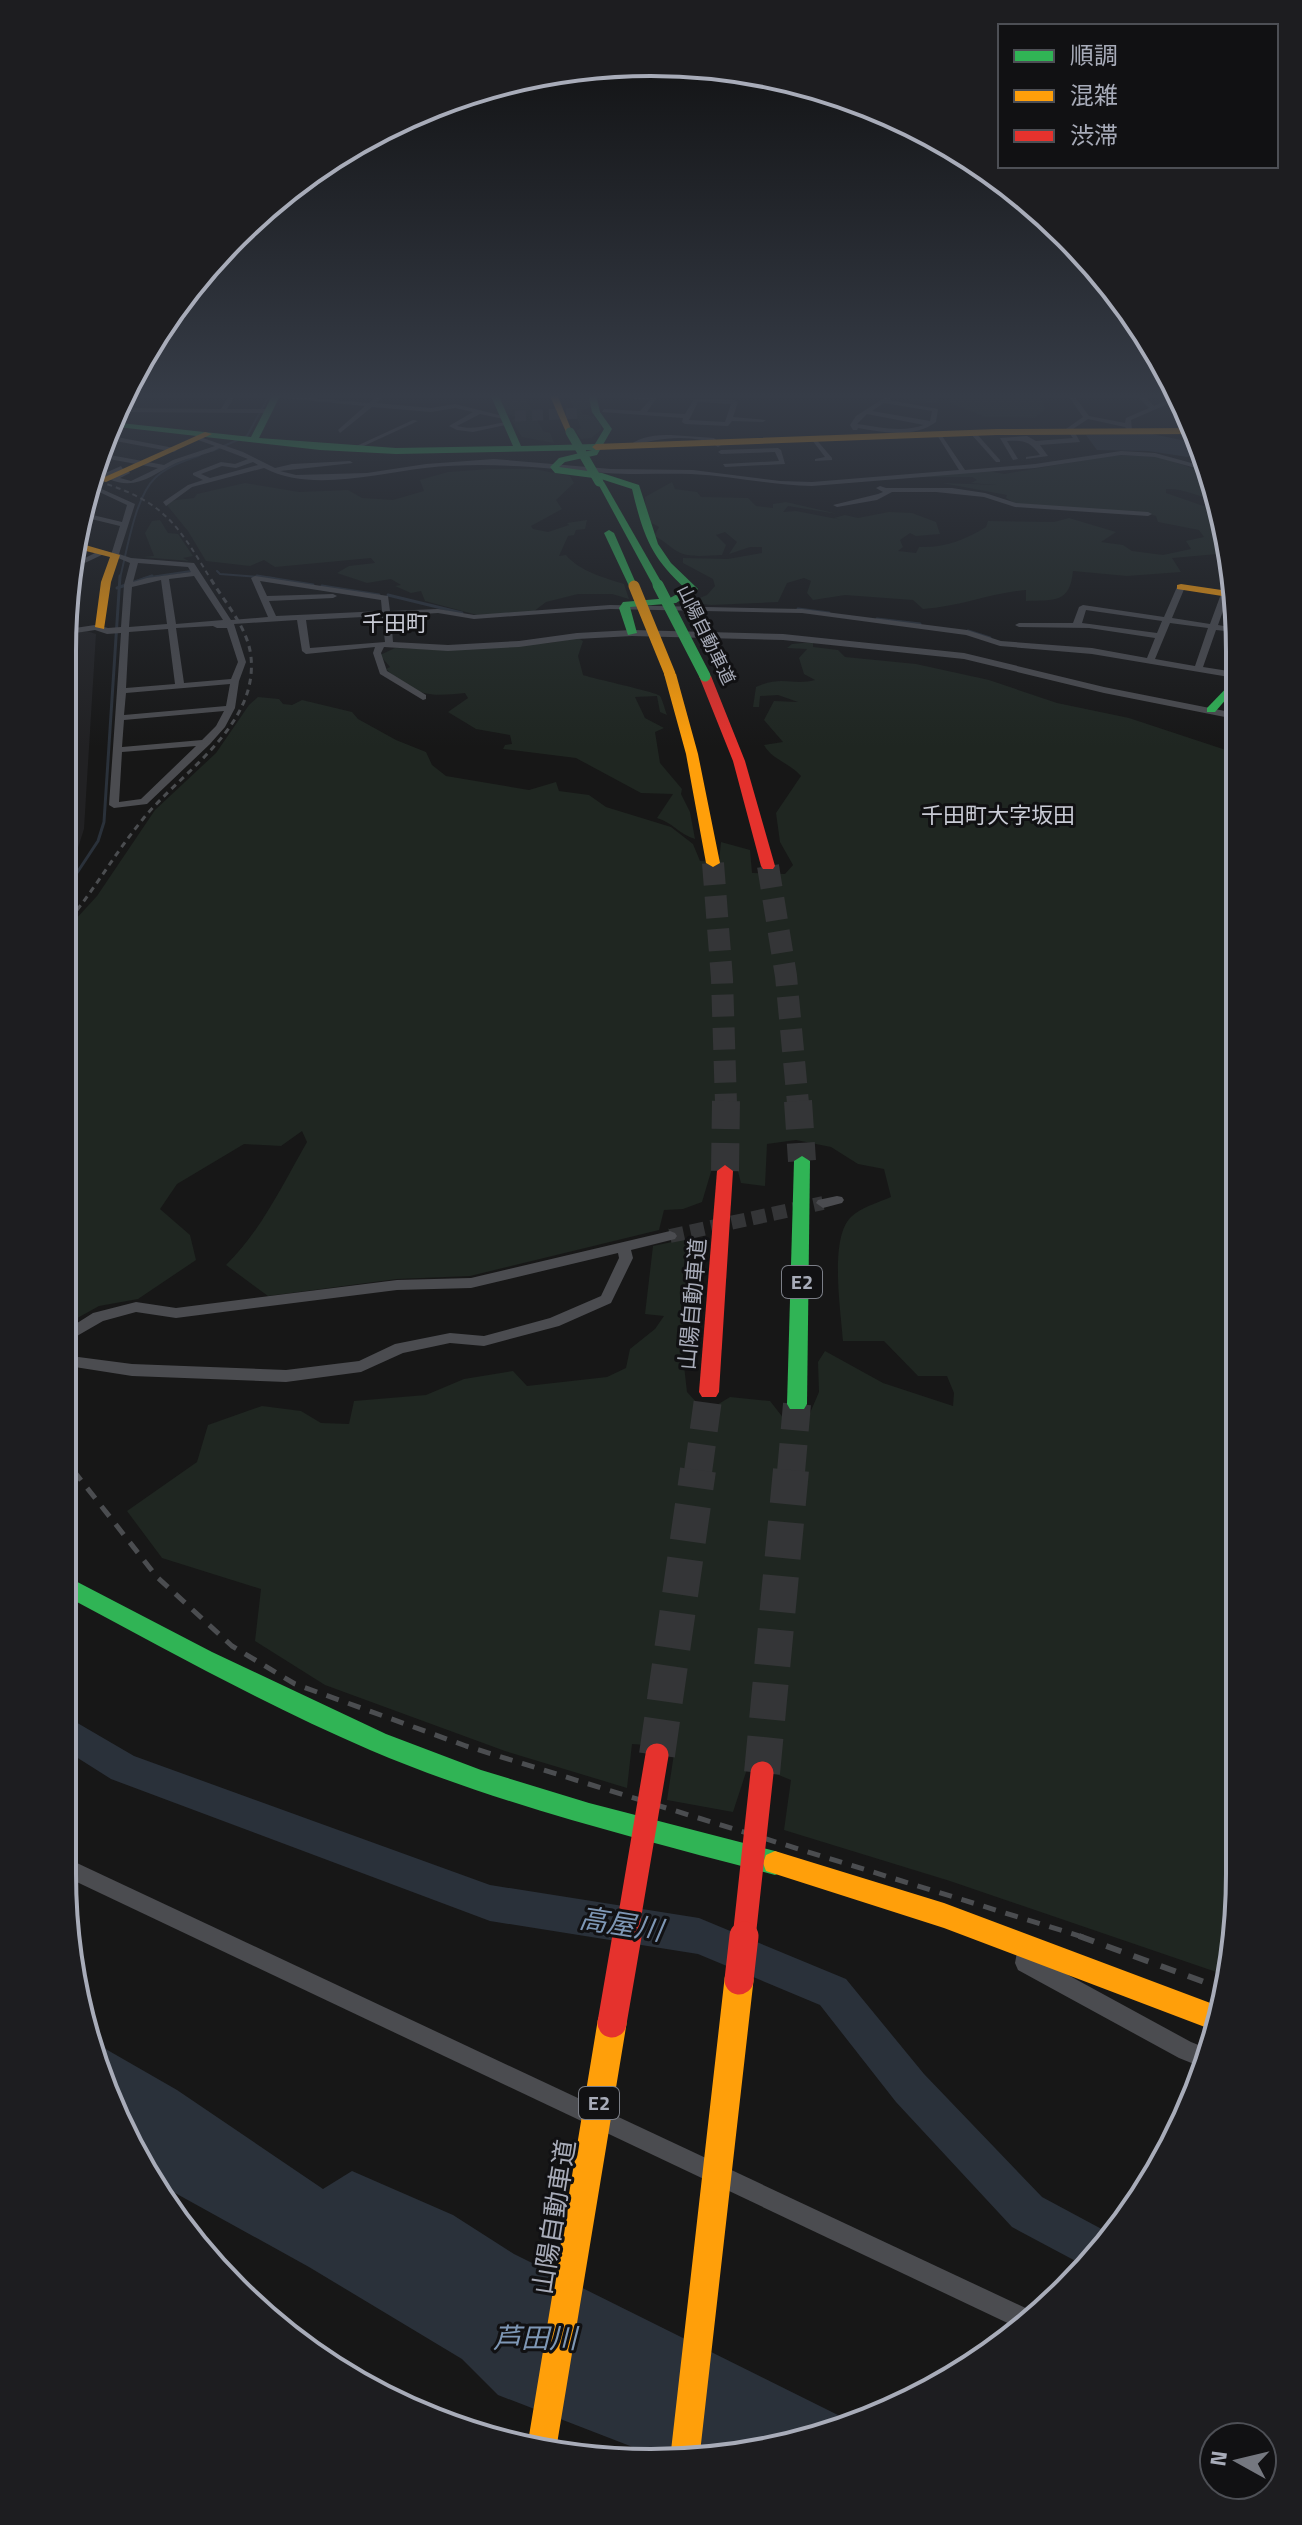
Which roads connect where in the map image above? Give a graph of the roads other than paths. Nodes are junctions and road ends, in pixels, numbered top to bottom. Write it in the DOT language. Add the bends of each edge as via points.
graph roads {
  1 [pos="127,512"];
  2 [pos="603,512"];
  3 [pos="610,512"];
  4 [pos="642,512"];
  5 [pos="1116,512"];
  6 [pos="1148,514"];
  7 [pos="92,517"];
  8 [pos="124,525"];
  9 [pos="86,548"];
  10 [pos="120,557"];
  11 [pos="83,565"];
  12 [pos="198,573"];
  13 [pos="165,578"];
  14 [pos="128,584"];
  15 [pos="1181,587"];
  16 [pos="356,593"];
  17 [pos="1223,593"];
  18 [pos="265,599"];
  19 [pos="1224,604"];
  20 [pos="624,608"];
  21 [pos="388,613"];
  22 [pos="513,615"];
  23 [pos="301,617"];
  24 [pos="273,619"];
  25 [pos="1167,620"];
  26 [pos="228,621"];
  27 [pos="1019,625"];
  28 [pos="1077,625"];
  29 [pos="1211,626"];
  30 [pos="172,627"];
  31 [pos="1225,628"];
  32 [pos="104,629"];
  33 [pos="122,630"];
  34 [pos="77,631"];
  35 [pos="632,633"];
  36 [pos="1161,636"];
  37 [pos="385,644"];
  38 [pos="519,644"];
  39 [pos="1020,646"];
  40 [pos="1149,662"];
  41 [pos="1010,667"];
  42 [pos="1198,669"];
  43 [pos="1226,674"];
  44 [pos="235,681"];
  45 [pos="180,685"];
  46 [pos="122,691"];
  47 [pos="1226,692"];
  48 [pos="423,697"];
  49 [pos="230,708"];
  50 [pos="1211,710"];
  51 [pos="1226,714"];
  52 [pos="120,718"];
  53 [pos="207,742"];
  54 [pos="118,750"];
  55 [pos="713,863"];
  56 [pos="768,866"];
  57 [pos="802,1161"];
  58 [pos="725,1171"];
  59 [pos="670,1236"];
  60 [pos="623,1246"];
  61 [pos="76,1331"];
  62 [pos="76,1362"];
  63 [pos="709,1392"];
  64 [pos="797,1404"];
  65 [pos="76,1590"];
  66 [pos="657,1755"];
  67 [pos="762,1773"];
  68 [pos="76,1872"];
  69 [pos="1025,1946"];
  70 [pos="1208,2015"];
  71 [pos="1196,2055"];
  72 [pos="1018,2316"];
  73 [pos="543,2439"];
  74 [pos="686,2448"];
  1 -- 8 [label="street"];
  2 -- 55 [label="main road, 山陽自動車道, bridge" via="670,674"];
  3 -- 56 [label="main road, 山陽自動車道, bridge" via="658,585 705,676 739,761"];
  4 -- 20 [label="main road" via="651,547 693,589 678,600"];
  5 -- 6 [label="street"];
  7 -- 8 [label="street"];
  8 -- 10 [label="street"];
  9 -- 10 [label="main road"];
  10 -- 11 [label="street"];
  10 -- 12 [label="street" via="185,563"];
  10 -- 14 [label="street"];
  10 -- 32 [label="main road" via="106,582"];
  12 -- 13 [label="street"];
  12 -- 26 [label="street"];
  13 -- 14 [label="street"];
  13 -- 30 [label="street"];
  14 -- 33 [label="street"];
  15 -- 17 [label="main road"];
  15 -- 25 [label="street"];
  16 -- 18 [label="street"];
  16 -- 18 [label="street" via="255,578"];
  16 -- 21 [label="street" via="385,598"];
  18 -- 24 [label="street"];
  19 -- 29 [label="street"];
  20 -- 22 [label="street"];
  20 -- 35 [label="main road"];
  20 -- 39 [label="street" via="810,612 967,633"];
  21 -- 22 [label="street"];
  21 -- 23 [label="street"];
  21 -- 37 [label="street"];
  22 -- 38 [label="street"];
  23 -- 24 [label="street"];
  23 -- 37 [label="street" via="306,651"];
  24 -- 26 [label="street"];
  25 -- 28 [label="street" via="1083,607"];
  25 -- 29 [label="street"];
  25 -- 36 [label="street"];
  26 -- 30 [label="street"];
  27 -- 28 [label="street"];
  28 -- 36 [label="street"];
  29 -- 31 [label="street"];
  29 -- 42 [label="street"];
  30 -- 33 [label="street"];
  30 -- 44 [label="street" via="230,625 242,662"];
  30 -- 45 [label="street"];
  32 -- 33 [label="street"];
  32 -- 34 [label="street"];
  33 -- 46 [label="street"];
  35 -- 38 [label="street"];
  35 -- 41 [label="street" via="870,644"];
  36 -- 40 [label="street"];
  37 -- 38 [label="street"];
  37 -- 48 [label="street" via="377,653 383,672"];
  39 -- 40 [label="street" via="1066,647"];
  39 -- 41 [label="street"];
  40 -- 42 [label="street"];
  41 -- 50 [label="street"];
  42 -- 43 [label="street"];
  44 -- 45 [label="street"];
  44 -- 49 [label="street"];
  45 -- 46 [label="street"];
  46 -- 52 [label="street"];
  47 -- 50 [label="main road"];
  49 -- 52 [label="street"];
  49 -- 53 [label="street"];
  50 -- 51 [label="street"];
  52 -- 54 [label="street"];
  53 -- 54 [label="street"];
  53 -- 54 [label="street" via="144,802 114,805"];
  57 -- 64 [label="main road, E2"];
  58 -- 63 [label="main road, 山陽自動車道"];
  59 -- 60 [label="street"];
  60 -- 61 [label="street" via="471,1283 397,1285 176,1313 136,1307 98,1317"];
  60 -- 62 [label="street" via="626,1258 606,1299 554,1322 484,1341 450,1338 400,1348 361,1366 286,1376 132,1370"];
  65 -- 69 [label="main road" via="204,1659 422,1759 589,1814 822,1875"];
  66 -- 73 [label="main road, 山陽自動車道 / E2, bridge"];
  67 -- 74 [label="main road, bridge"];
  68 -- 72 [label="street"];
  69 -- 70 [label="main road"];
  69 -- 71 [label="street" via="1025,1963"];
}
